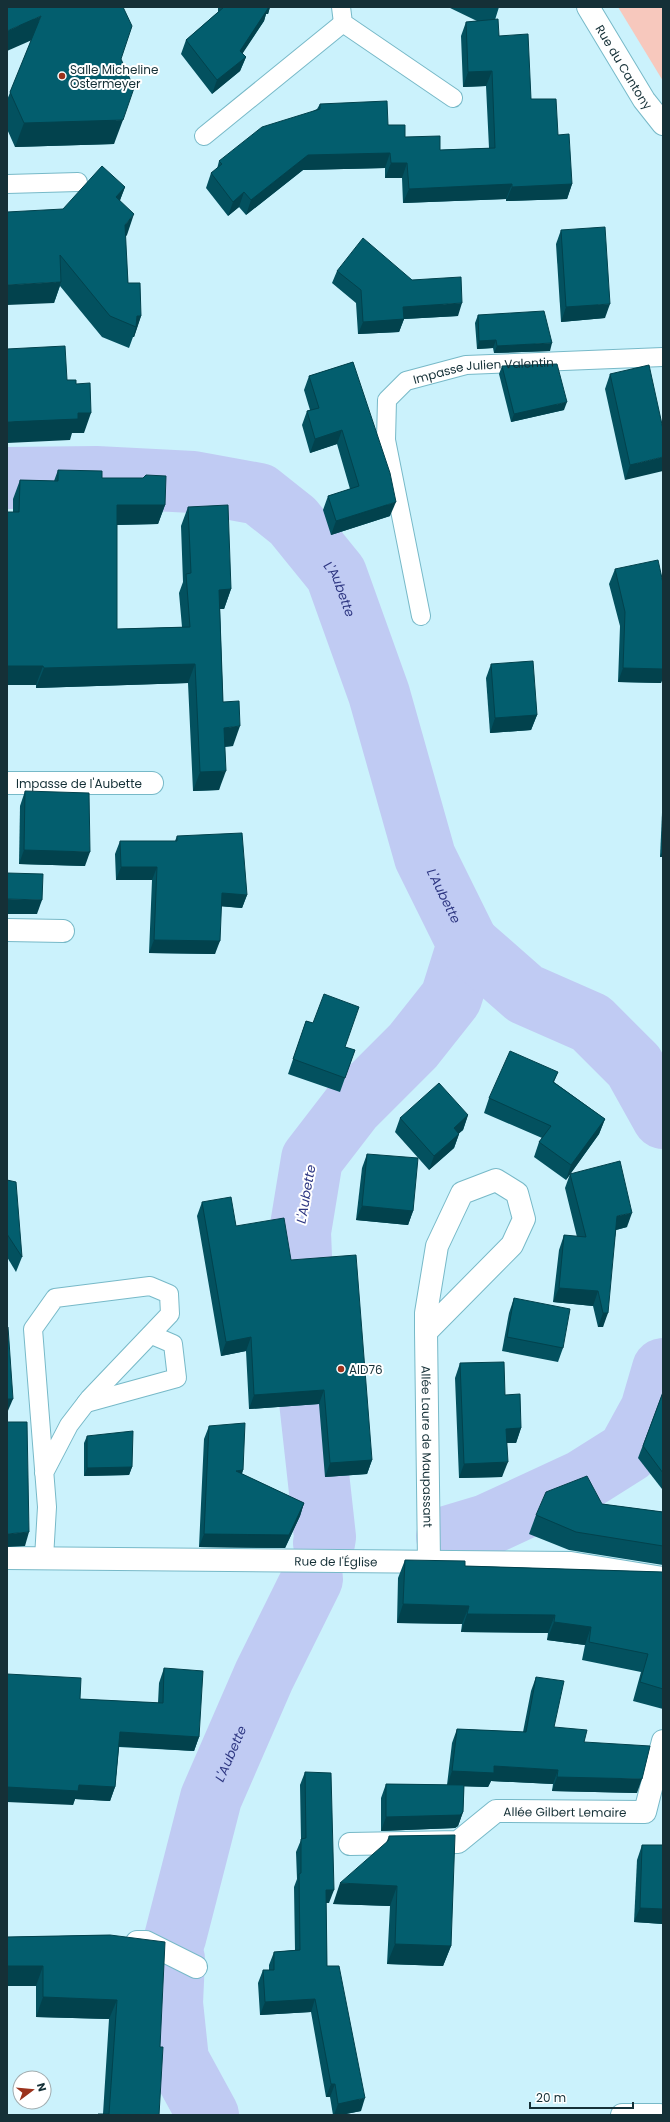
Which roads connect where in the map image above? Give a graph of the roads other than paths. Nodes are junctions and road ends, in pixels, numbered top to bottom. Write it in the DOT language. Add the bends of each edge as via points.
graph roads {
  1 [pos="588,7"];
  2 [pos="342,15"];
  3 [pos="454,98"];
  4 [pos="663,124"];
  5 [pos="204,136"];
  6 [pos="78,182"];
  7 [pos="7,184"];
  8 [pos="663,357"];
  9 [pos="421,616"];
  10 [pos="7,783"];
  11 [pos="152,783"];
  12 [pos="7,930"];
  13 [pos="63,931"];
  14 [pos="426,1332"];
  15 [pos="152,1335"];
  16 [pos="86,1403"];
  17 [pos="44,1473"];
  18 [pos="7,1558"];
  19 [pos="44,1558"];
  20 [pos="429,1561"];
  21 [pos="663,1578"];
  22 [pos="663,1741"];
  23 [pos="350,1844"];
  24 [pos="115,1942"];
  25 [pos="196,1967"];
  26 [pos="622,2115"];
  27 [pos="660,2115"];
  1 -- 4 [label="street, Rue du Cantony" via="640,93"];
  2 -- 3 [label="lane"];
  2 -- 5 [label="lane"];
  6 -- 7 [label="lane"];
  8 -- 9 [label="lane, Impasse Julien Valentin" via="466,365 406,381 387,400 386,440"];
  10 -- 11 [label="street, Impasse de l'Aubette"];
  12 -- 13 [label="street"];
  14 -- 14 [label="street, Allée Laure de Maupassant" via="426,1313 437,1246 462,1193 496,1180 517,1193 524,1219 512,1245"];
  14 -- 20 [label="street, Allée Laure de Maupassant"];
  15 -- 16 [label="lane"];
  15 -- 16 [label="lane" via="173,1344 177,1378"];
  15 -- 17 [label="lane" via="170,1314 169,1294 150,1286 56,1298 33,1329"];
  16 -- 17 [label="lane" via="69,1426"];
  17 -- 19 [label="lane" via="47,1507"];
  18 -- 19 [label="street, Rue de l'Église"];
  19 -- 20 [label="street, Rue de l'Église"];
  20 -- 21 [label="street, Rue de l'Église" via="571,1563"];
  22 -- 23 [label="street, Allée Gilbert Lemaire" via="645,1812 496,1811 458,1842"];
  24 -- 25 [label="street" via="146,1942"];
  26 -- 27 [label="street"];
}
